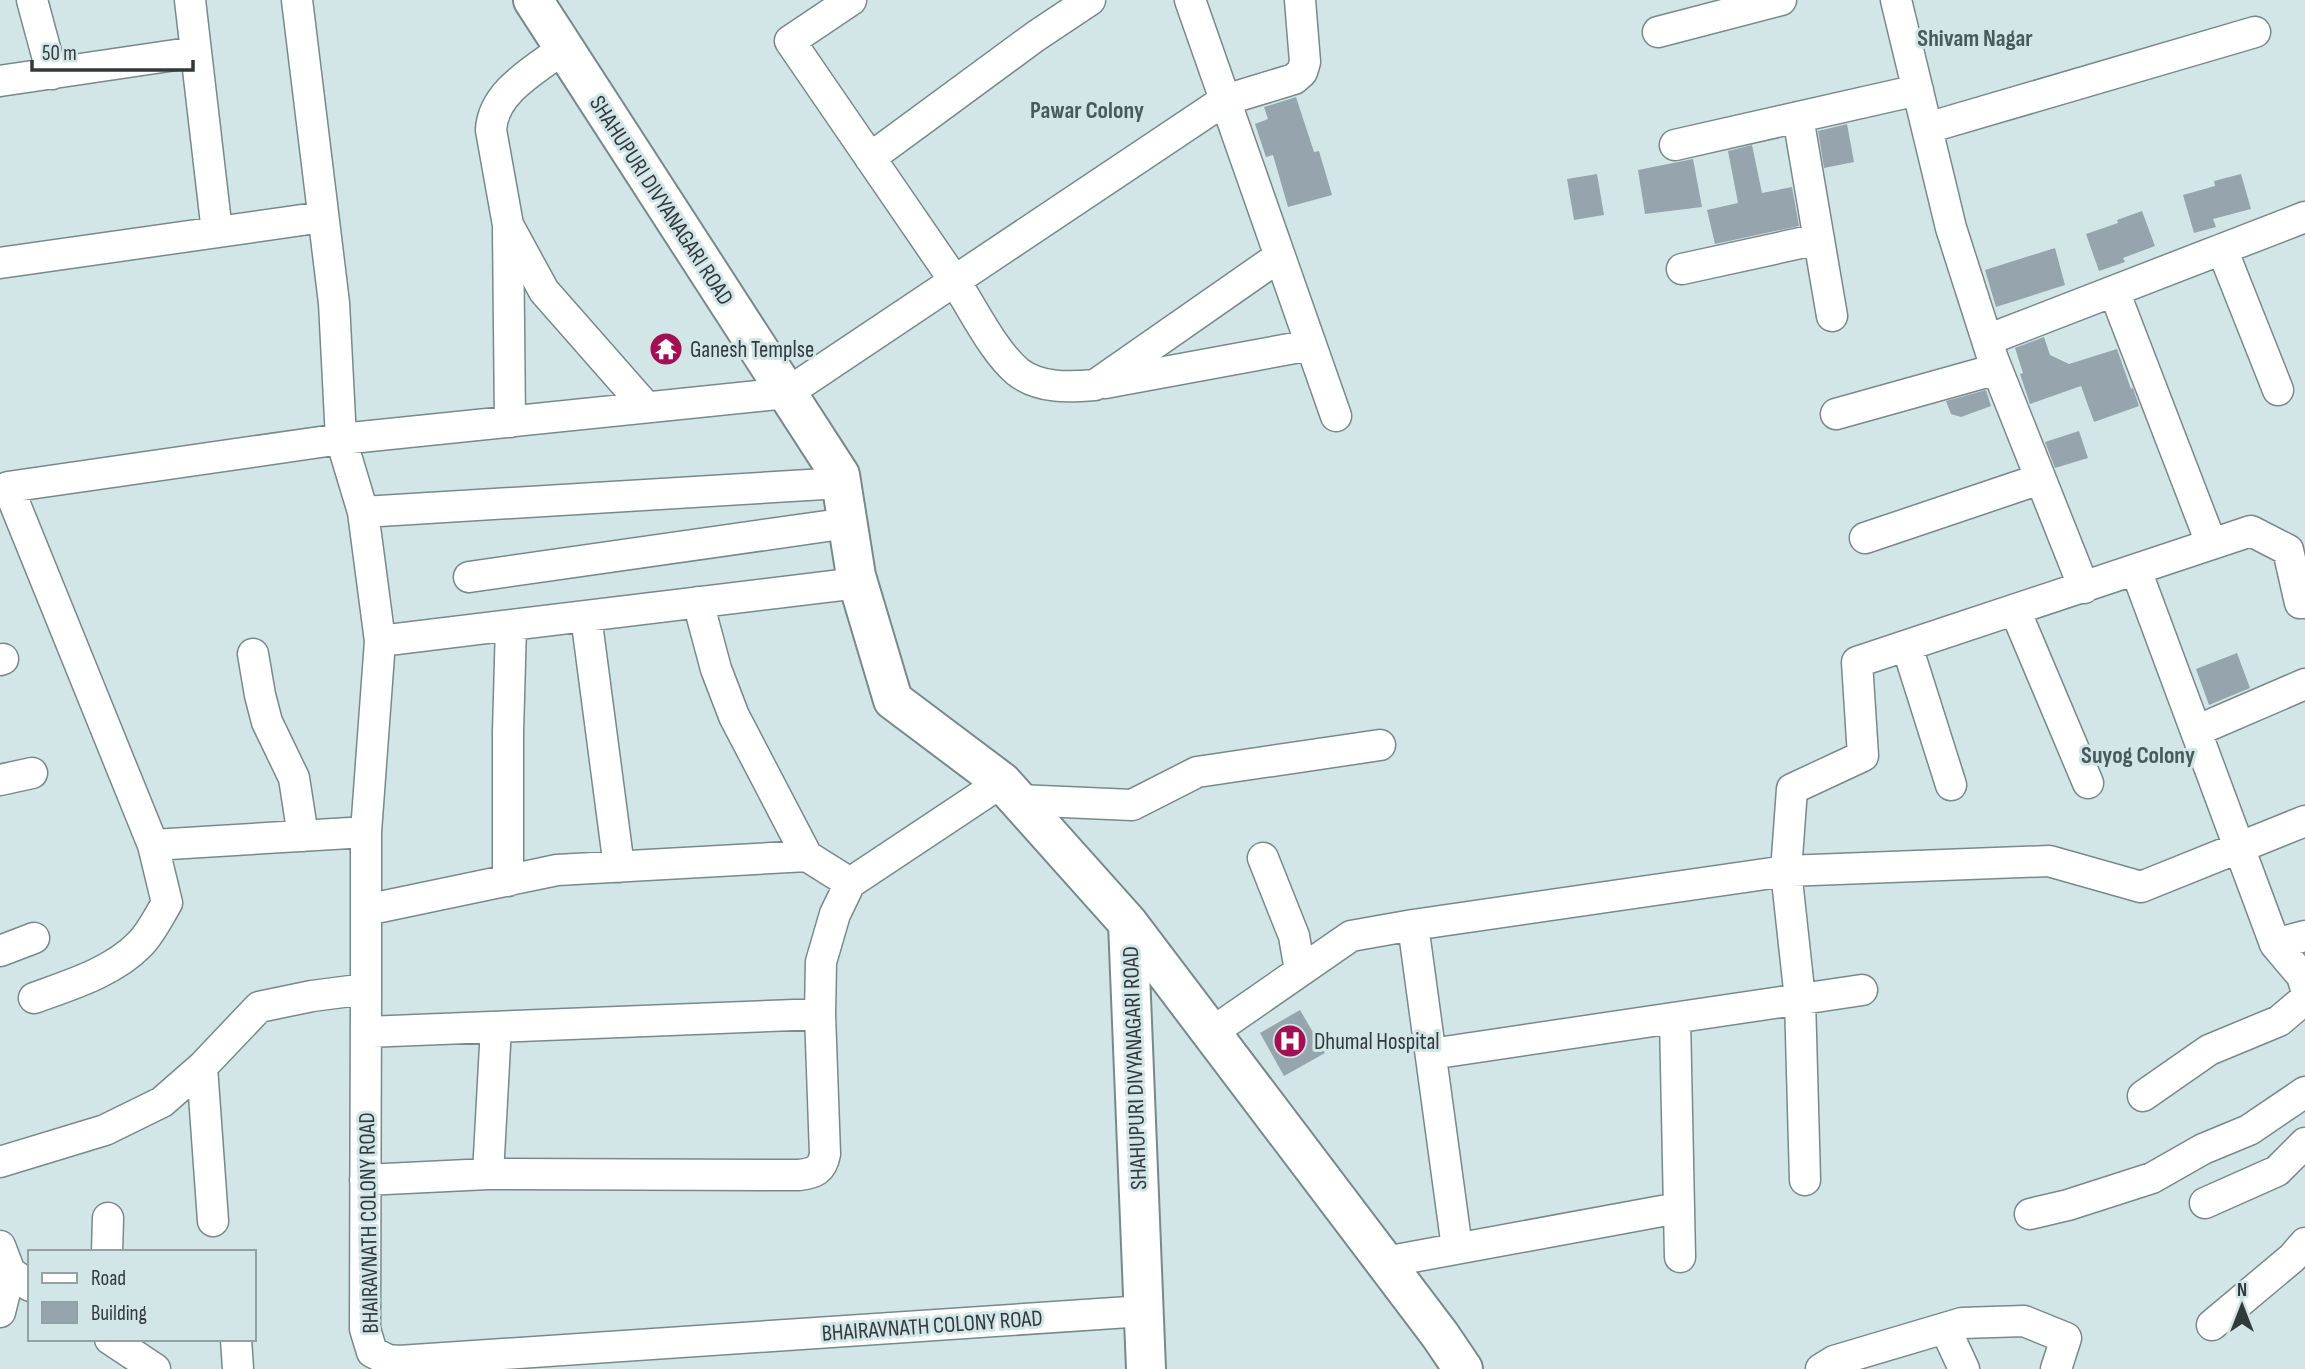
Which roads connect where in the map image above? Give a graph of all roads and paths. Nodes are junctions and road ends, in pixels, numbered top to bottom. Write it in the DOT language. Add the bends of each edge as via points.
graph roads {
  1 [pos="32,0"];
  2 [pos="190,0"];
  3 [pos="297,0"];
  4 [pos="533,0"];
  5 [pos="851,0"];
  6 [pos="1090,0"];
  7 [pos="1190,0"];
  8 [pos="1300,0"];
  9 [pos="1781,0"];
  10 [pos="1896,0"];
  11 [pos="1658,32"];
  12 [pos="2255,32"];
  13 [pos="564,48"];
  14 [pos="196,52"];
  15 [pos="52,74"];
  16 [pos="0,81"];
  17 [pos="1918,90"];
  18 [pos="1226,100"];
  19 [pos="1798,117"];
  20 [pos="1927,128"];
  21 [pos="1675,145"];
  22 [pos="870,158"];
  23 [pos="2305,217"];
  24 [pos="323,218"];
  25 [pos="508,225"];
  26 [pos="217,232"];
  27 [pos="1819,239"];
  28 [pos="2222,250"];
  29 [pos="1280,256"];
  30 [pos="0,263"];
  31 [pos="1682,269"];
  32 [pos="954,281"];
  33 [pos="2114,291"];
  34 [pos="1832,316"];
  35 [pos="1987,340"];
  36 [pos="1311,345"];
  37 [pos="1997,369"];
  38 [pos="1096,385"];
  39 [pos="2278,390"];
  40 [pos="787,393"];
  41 [pos="646,407"];
  42 [pos="1836,414"];
  43 [pos="1336,416"];
  44 [pos="510,422"];
  45 [pos="341,439"];
  46 [pos="4,476"];
  47 [pos="2040,479"];
  48 [pos="841,483"];
  49 [pos="363,512"];
  50 [pos="848,523"];
  51 [pos="1865,538"];
  52 [pos="2211,543"];
  53 [pos="2136,570"];
  54 [pos="469,577"];
  55 [pos="858,583"];
  56 [pos="2084,588"];
  57 [pos="698,602"];
  58 [pos="2305,603"];
  59 [pos="2015,610"];
  60 [pos="586,616"];
  61 [pos="511,625"];
  62 [pos="380,641"];
  63 [pos="1907,646"];
  64 [pos="253,654"];
  65 [pos="2305,684"];
  66 [pos="2196,731"];
  67 [pos="1380,745"];
  68 [pos="32,772"];
  69 [pos="0,780"];
  70 [pos="2088,783"];
  71 [pos="1951,785"];
  72 [pos="1010,791"];
  73 [pos="2305,821"];
  74 [pos="366,832"];
  75 [pos="303,836"];
  76 [pos="153,845"];
  77 [pos="2239,847"];
  78 [pos="807,856"];
  79 [pos="1263,858"];
  80 [pos="619,867"];
  81 [pos="1786,872"];
  82 [pos="508,881"];
  83 [pos="850,883"];
  84 [pos="366,910"];
  85 [pos="1128,923"];
  86 [pos="1413,925"];
  87 [pos="2305,936"];
  88 [pos="34,938"];
  89 [pos="2275,944"];
  90 [pos="0,951"];
  91 [pos="1300,971"];
  92 [pos="2305,986"];
  93 [pos="366,989"];
  94 [pos="1861,990"];
  95 [pos="34,998"];
  96 [pos="1800,999"];
  97 [pos="2305,999"];
  98 [pos="820,1014"];
  99 [pos="1675,1018"];
  100 [pos="496,1027"];
  101 [pos="366,1032"];
  102 [pos="1212,1033"];
  103 [pos="1431,1054"];
  104 [pos="202,1067"];
  105 [pos="2305,1092"];
  106 [pos="2143,1096"];
  107 [pos="2305,1143"];
  108 [pos="0,1161"];
  109 [pos="488,1174"];
  110 [pos="365,1180"];
  111 [pos="1805,1180"];
  112 [pos="2205,1203"];
  113 [pos="1678,1208"];
  114 [pos="2030,1214"];
  115 [pos="108,1218"];
  116 [pos="213,1221"];
  117 [pos="2305,1242"];
  118 [pos="1457,1248"];
  119 [pos="107,1250"];
  120 [pos="1680,1257"];
  121 [pos="1385,1262"];
  122 [pos="13,1268"];
  123 [pos="1144,1311"];
  124 [pos="0,1312"];
  125 [pos="2213,1325"];
  126 [pos="1945,1328"];
  127 [pos="236,1341"];
  128 [pos="119,1353"];
  129 [pos="1881,1358"];
  130 [pos="155,1369"];
  131 [pos="238,1369"];
  132 [pos="1146,1369"];
  133 [pos="1462,1369"];
  134 [pos="1821,1369"];
  135 [pos="1964,1369"];
  136 [pos="2056,1369"];
  1 -- 15 [label="street"];
  2 -- 14 [label="street"];
  3 -- 24 [label="street, BHAIRAVNATH COLONY ROAD"];
  4 -- 13 [label="main road, SHAHUPURI DIVYANAGARI ROAD"];
  5 -- 22 [label="street" via="790,41"];
  6 -- 22 [label="street"];
  7 -- 18 [label="street"];
  8 -- 18 [label="street" via="1305,62 1301,72 1294,79"];
  9 -- 11 [label="street"];
  10 -- 17 [label="street"];
  12 -- 20 [label="street"];
  13 -- 25 [label="street" via="499,101 491,116"];
  13 -- 40 [label="main road, SHAHUPURI DIVYANAGARI ROAD"];
  14 -- 15 [label="street"];
  14 -- 26 [label="street"];
  15 -- 16 [label="street"];
  17 -- 19 [label="street"];
  17 -- 20 [label="street"];
  18 -- 29 [label="street"];
  18 -- 32 [label="street"];
  19 -- 21 [label="street"];
  19 -- 27 [label="street"];
  20 -- 35 [label="street" via="1951,229"];
  22 -- 32 [label="street"];
  23 -- 28 [label="street"];
  24 -- 26 [label="street"];
  24 -- 45 [label="street, BHAIRAVNATH COLONY ROAD" via="334,303"];
  25 -- 41 [label="street" via="544,291"];
  25 -- 44 [label="street"];
  26 -- 30 [label="street"];
  27 -- 31 [label="street"];
  27 -- 34 [label="street"];
  28 -- 33 [label="street"];
  28 -- 39 [label="street"];
  29 -- 36 [label="street"];
  29 -- 38 [label="street"];
  32 -- 38 [label="street" via="1005,359 1020,373 1067,387"];
  32 -- 40 [label="street"];
  33 -- 35 [label="street"];
  33 -- 52 [label="street"];
  35 -- 37 [label="street"];
  36 -- 38 [label="street"];
  36 -- 43 [label="street"];
  37 -- 42 [label="street"];
  37 -- 47 [label="street"];
  40 -- 41 [label="street"];
  40 -- 48 [label="main road, SHAHUPURI DIVYANAGARI ROAD"];
  41 -- 44 [label="street"];
  44 -- 45 [label="street"];
  45 -- 46 [label="street"];
  45 -- 49 [label="street, BHAIRAVNATH COLONY ROAD"];
  46 -- 76 [label="street"];
  47 -- 51 [label="street"];
  47 -- 56 [label="street"];
  48 -- 49 [label="street"];
  48 -- 50 [label="main road, SHAHUPURI DIVYANAGARI ROAD"];
  49 -- 62 [label="street, BHAIRAVNATH COLONY ROAD"];
  50 -- 54 [label="street"];
  50 -- 55 [label="main road, SHAHUPURI DIVYANAGARI ROAD"];
  52 -- 53 [label="street"];
  52 -- 58 [label="street" via="2251,531 2288,551 2301,603"];
  53 -- 56 [label="street"];
  53 -- 66 [label="street"];
  55 -- 57 [label="street"];
  55 -- 72 [label="main road, SHAHUPURI DIVYANAGARI ROAD" via="893,700"];
  56 -- 59 [label="street"];
  57 -- 60 [label="street"];
  57 -- 78 [label="street" via="734,716"];
  59 -- 63 [label="street"];
  59 -- 70 [label="street"];
  60 -- 61 [label="street"];
  60 -- 80 [label="street"];
  61 -- 62 [label="street"];
  61 -- 82 [label="street"];
  62 -- 74 [label="street, BHAIRAVNATH COLONY ROAD"];
  63 -- 71 [label="street"];
  63 -- 81 [label="street" via="1857,662 1863,756 1792,789"];
  64 -- 75 [label="street" via="267,722 294,778"];
  65 -- 66 [label="street"];
  66 -- 77 [label="street"];
  67 -- 72 [label="street" via="1198,772 1132,805"];
  68 -- 69 [label="street"];
  72 -- 83 [label="street"];
  72 -- 85 [label="main road, SHAHUPURI DIVYANAGARI ROAD"];
  73 -- 77 [label="street"];
  74 -- 75 [label="street"];
  74 -- 84 [label="street, BHAIRAVNATH COLONY ROAD"];
  75 -- 76 [label="street"];
  76 -- 95 [label="street" via="167,903 142,943 120,961"];
  77 -- 81 [label="street" via="2141,887 2049,861"];
  77 -- 89 [label="street"];
  78 -- 80 [label="street"];
  78 -- 83 [label="street"];
  79 -- 91 [label="street" via="1294,936"];
  80 -- 82 [label="street" via="557,870"];
  81 -- 86 [label="street"];
  81 -- 96 [label="street"];
  82 -- 84 [label="street"];
  83 -- 98 [label="street" via="821,962"];
  84 -- 93 [label="street, BHAIRAVNATH COLONY ROAD"];
  85 -- 102 [label="main road"];
  85 -- 123 [label="main road, SHAHUPURI DIVYANAGARI ROAD"];
  86 -- 91 [label="street" via="1351,936"];
  86 -- 103 [label="street"];
  87 -- 89 [label="street"];
  88 -- 90 [label="street"];
  89 -- 92 [label="street"];
  91 -- 102 [label="street"];
  93 -- 101 [label="street, BHAIRAVNATH COLONY ROAD"];
  93 -- 104 [label="street" via="259,1007"];
  94 -- 96 [label="street"];
  96 -- 99 [label="street"];
  96 -- 111 [label="street"];
  97 -- 106 [label="street" via="2279,1021 2209,1050"];
  98 -- 100 [label="street"];
  98 -- 109 [label="street" via="825,1154 823,1165 814,1173"];
  99 -- 103 [label="street"];
  99 -- 113 [label="street"];
  100 -- 101 [label="street"];
  100 -- 109 [label="street"];
  101 -- 110 [label="street, BHAIRAVNATH COLONY ROAD"];
  102 -- 121 [label="main road"];
  103 -- 118 [label="street"];
  104 -- 108 [label="street" via="162,1102 105,1130"];
  104 -- 116 [label="street"];
  105 -- 114 [label="street" via="2249,1130 2152,1178"];
  107 -- 112 [label="street" via="2277,1171"];
  109 -- 110 [label="street"];
  110 -- 123 [label="street, BHAIRAVNATH COLONY ROAD" via="365,1329 372,1352 388,1360"];
  113 -- 118 [label="street"];
  113 -- 120 [label="street"];
  115 -- 119 [label="street"];
  117 -- 125 [label="street"];
  118 -- 121 [label="street"];
  121 -- 133 [label="main road"];
  122 -- 124 [label="street"];
  123 -- 132 [label="main road, SHAHUPURI DIVYANAGARI ROAD"];
  126 -- 129 [label="street"];
  126 -- 135 [label="street"];
  126 -- 136 [label="street" via="2024,1321 2066,1338"];
  127 -- 131 [label="street"];
  128 -- 130 [label="street"];
  129 -- 134 [label="street" via="1834,1361"];
}
